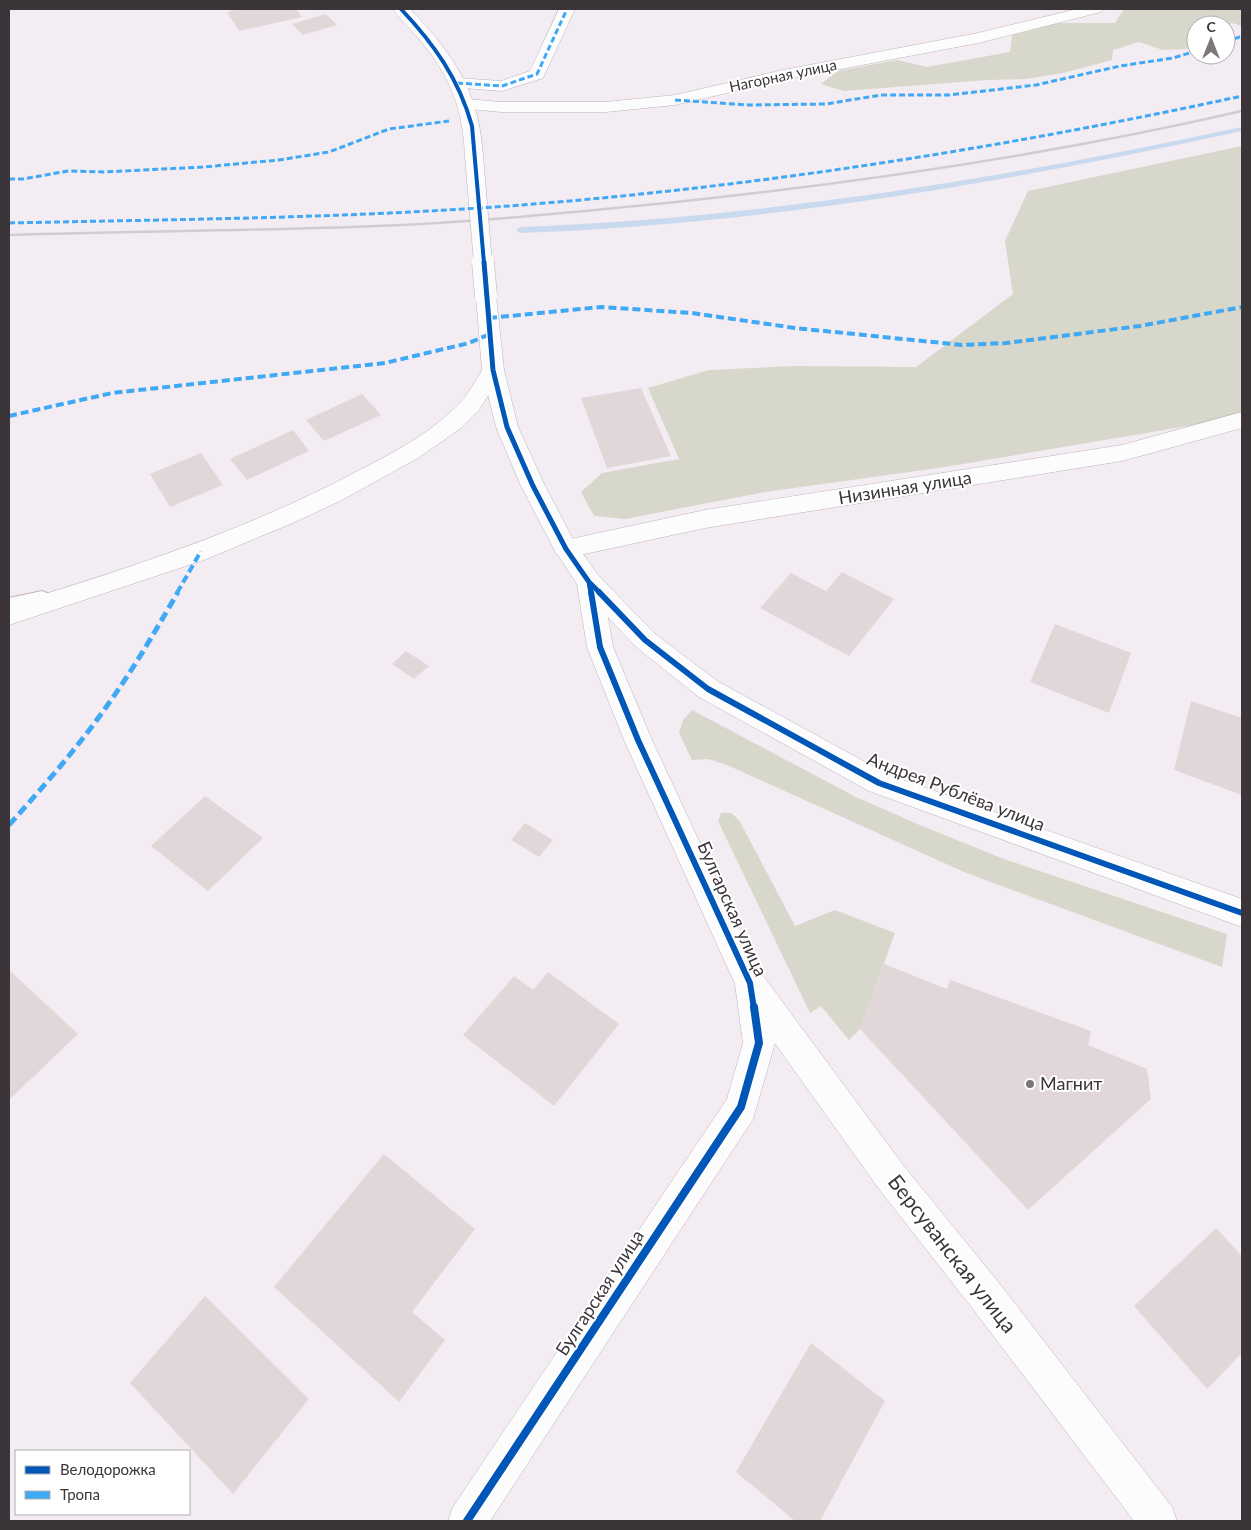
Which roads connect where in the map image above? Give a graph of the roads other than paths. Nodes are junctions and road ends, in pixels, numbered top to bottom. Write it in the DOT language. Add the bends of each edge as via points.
graph roads {
  1 [pos="401,9"];
  2 [pos="567,9"];
  3 [pos="1095,9"];
  4 [pos="457,83"];
  5 [pos="466,104"];
  6 [pos="493,370"];
  7 [pos="1242,420"];
  8 [pos="566,549"];
  9 [pos="589,582"];
  10 [pos="103,586"];
  11 [pos="9,604"];
  12 [pos="9,615"];
  13 [pos="1242,913"];
  14 [pos="750,982"];
  15 [pos="467,1521"];
  16 [pos="1158,1521"];
  1 -- 4 [label="street, Булгарская улица" via="445,60"];
  2 -- 4 [label="street" via="537,74 502,86"];
  3 -- 5 [label="street, Нагорная улица" via="978,38 792,73 675,100 606,107"];
  4 -- 5 [label="street, Булгарская улица"];
  5 -- 6 [label="street, Булгарская улица, bridge" via="472,126"];
  6 -- 8 [label="street, Булгарская улица" via="507,427"];
  6 -- 10 [label="street" via="465,412 430,441 341,491 229,542"];
  7 -- 8 [label="street, Низинная улица" via="1122,454 705,519"];
  8 -- 9 [label="street, Булгарская улица"];
  9 -- 13 [label="street, Андрея Рублёва улица" via="645,640 708,689 879,783"];
  9 -- 14 [label="street, Булгарская улица" via="600,647 638,740"];
  10 -- 11 [label="lane"];
  10 -- 12 [label="street"];
  14 -- 15 [label="street, Булгарская улица" via="759,1043 741,1107"];
  14 -- 16 [label="street, Берсуванская улица" via="891,1177"];
}
